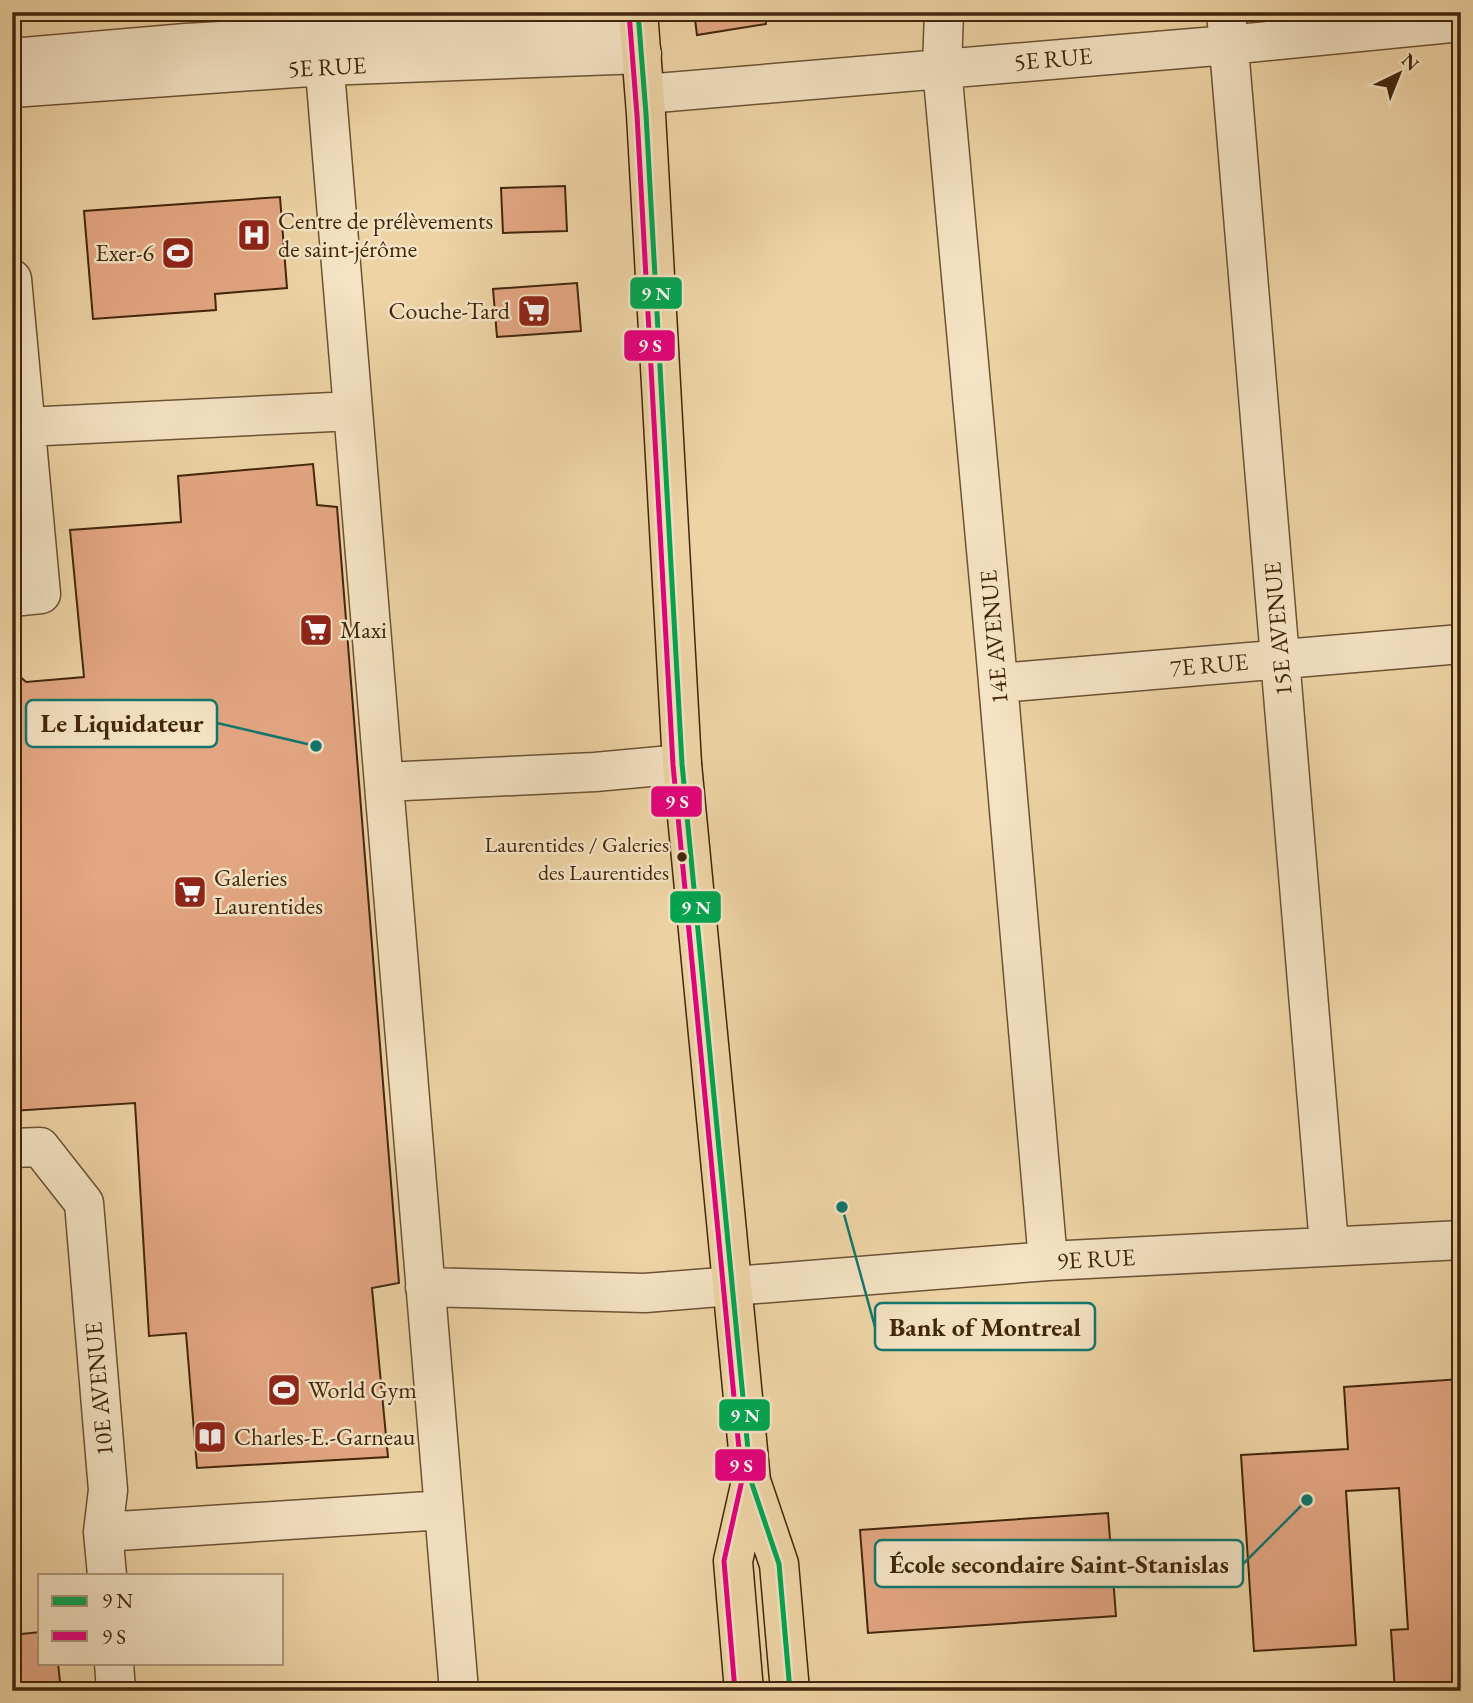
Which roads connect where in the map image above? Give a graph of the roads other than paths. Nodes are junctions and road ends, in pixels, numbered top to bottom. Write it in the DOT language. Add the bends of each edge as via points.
graph roads {
  1 [pos="944,12"];
  2 [pos="1461,22"];
  3 [pos="639,27"];
  4 [pos="1227,29"];
  5 [pos="323,51"];
  6 [pos="12,58"];
  7 [pos="942,68"];
  8 [pos="12,88"];
  9 [pos="645,94"];
  10 [pos="12,279"];
  11 [pos="20,406"];
  12 [pos="353,411"];
  13 [pos="12,597"];
  14 [pos="1461,644"];
  15 [pos="1280,658"];
  16 [pos="999,683"];
  17 [pos="682,764"];
  18 [pos="383,782"];
  19 [pos="12,1147"];
  20 [pos="1461,1240"];
  21 [pos="1329,1245"];
  22 [pos="1048,1261"];
  23 [pos="732,1284"];
  24 [pos="425,1287"];
  25 [pos="751,1481"];
  26 [pos="444,1510"];
  27 [pos="103,1532"];
  28 [pos="107,1574"];
  29 [pos="114,1664"];
  30 [pos="116,1691"];
  31 [pos="459,1691"];
  32 [pos="744,1691"];
  33 [pos="790,1691"];
  1 -- 7 [label="street, 14E AVENUE"];
  2 -- 4 [label="street, 5E RUE"];
  3 -- 5 [label="street, 5E RUE"];
  3 -- 9 [label="main road"];
  4 -- 7 [label="street, 5E RUE"];
  4 -- 15 [label="street, 15E AVENUE"];
  5 -- 6 [label="street, 5E RUE" via="186,43"];
  5 -- 8 [label="street, 5E RUE"];
  5 -- 12 [label="street"];
  7 -- 9 [label="street, 5E RUE"];
  7 -- 16 [label="street, 14E AVENUE"];
  9 -- 17 [label="main road"];
  10 -- 11 [label="street"];
  11 -- 12 [label="street"];
  11 -- 13 [label="street" via="41,594"];
  12 -- 18 [label="street"];
  14 -- 15 [label="street, 7E RUE"];
  15 -- 16 [label="street, 7E RUE"];
  15 -- 21 [label="street, 15E AVENUE"];
  16 -- 22 [label="street, 14E AVENUE"];
  17 -- 18 [label="street"];
  17 -- 23 [label="main road"];
  18 -- 24 [label="street"];
  19 -- 27 [label="street, 10E AVENUE" via="40,1147 84,1203 108,1490"];
  20 -- 21 [label="street, 9E RUE"];
  21 -- 22 [label="street, 9E RUE"];
  22 -- 23 [label="street, 9E RUE"];
  23 -- 24 [label="street, 9E RUE" via="645,1293"];
  23 -- 25 [label="main road"];
  24 -- 26 [label="street"];
  25 -- 32 [label="main road" via="733,1561"];
  25 -- 33 [label="main road" via="779,1564"];
  26 -- 27 [label="street"];
  26 -- 31 [label="street"];
  27 -- 28 [label="street, 10E AVENUE"];
  29 -- 30 [label="street"];
}
